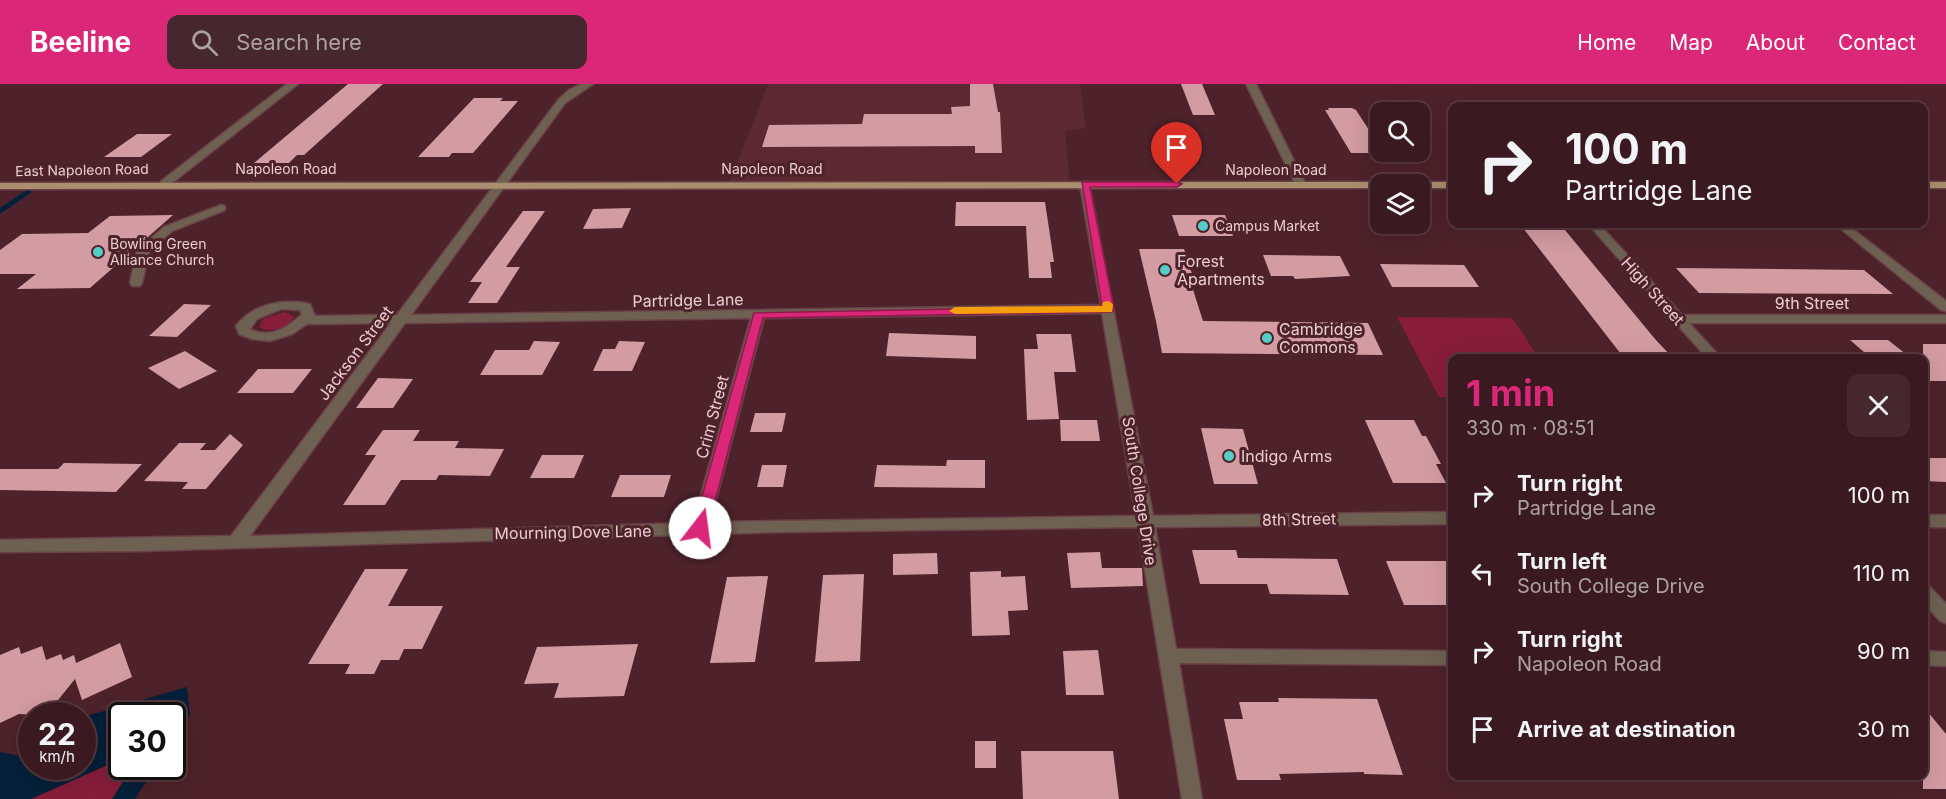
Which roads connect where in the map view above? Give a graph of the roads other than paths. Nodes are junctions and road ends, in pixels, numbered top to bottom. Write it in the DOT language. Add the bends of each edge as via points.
graph roads {
  1 [pos="293,84"];
  2 [pos="588,84"];
  3 [pos="1251,84"];
  4 [pos="164,184"];
  5 [pos="500,184"];
  6 [pos="1085,184"];
  7 [pos="1301,184"];
  8 [pos="1370,185"];
  9 [pos="1430,185"];
  10 [pos="1448,185"];
  11 [pos="1928,185"];
  12 [pos="1946,185"];
  13 [pos="0,186"];
  14 [pos="221,208"];
  15 [pos="1597,228"];
  16 [pos="1845,228"];
  17 [pos="136,283"];
  18 [pos="1946,308"];
  19 [pos="1108,309"];
  20 [pos="758,315"];
  21 [pos="1679,319"];
  22 [pos="1946,319"];
  23 [pos="304,320"];
  24 [pos="399,321"];
  25 [pos="1710,354"];
  26 [pos="1448,519"];
  27 [pos="1928,521"];
  28 [pos="1946,521"];
  29 [pos="1146,522"];
  30 [pos="700,528"];
  31 [pos="236,542"];
  32 [pos="0,546"];
  33 [pos="1928,596"];
  34 [pos="1946,616"];
  35 [pos="1167,656"];
  36 [pos="1448,658"];
  37 [pos="1928,658"];
  38 [pos="1946,659"];
  39 [pos="1192,799"];
  1 -- 4 [label="street"];
  2 -- 5 [label="street, Jackson Street" via="562,100"];
  3 -- 7 [label="street"];
  4 -- 5 [label="main road, Napoleon Road"];
  4 -- 13 [label="main road, East Napoleon Road"];
  5 -- 6 [label="main road, Napoleon Road"];
  5 -- 24 [label="street, Jackson Street"];
  6 -- 7 [label="main road, Napoleon Road"];
  6 -- 19 [label="street, South College Drive"];
  7 -- 8 [label="main road, Napoleon Road"];
  9 -- 10 [label="main road"];
  11 -- 12 [label="main road"];
  14 -- 17 [label="street" via="159,236 142,251"];
  15 -- 21 [label="street, High Street"];
  16 -- 18 [label="street"];
  19 -- 20 [label="street, Partridge Lane"];
  19 -- 29 [label="street, South College Drive"];
  20 -- 24 [label="street, Partridge Lane"];
  20 -- 30 [label="street, Crim Street"];
  21 -- 22 [label="street, 9th Street"];
  21 -- 25 [label="street, High Street"];
  23 -- 24 [label="street, Partridge Lane"];
  24 -- 31 [label="street, Jackson Street"];
  26 -- 29 [label="street, 8th Street"];
  27 -- 28 [label="street"];
  29 -- 30 [label="street, Mourning Dove Lane"];
  29 -- 35 [label="street, South College Drive"];
  30 -- 31 [label="street, Mourning Dove Lane"];
  31 -- 32 [label="street, Mourning Dove Lane"];
  33 -- 34 [label="street"];
  35 -- 36 [label="street"];
  35 -- 39 [label="street, South College Drive"];
  37 -- 38 [label="street"];
}
